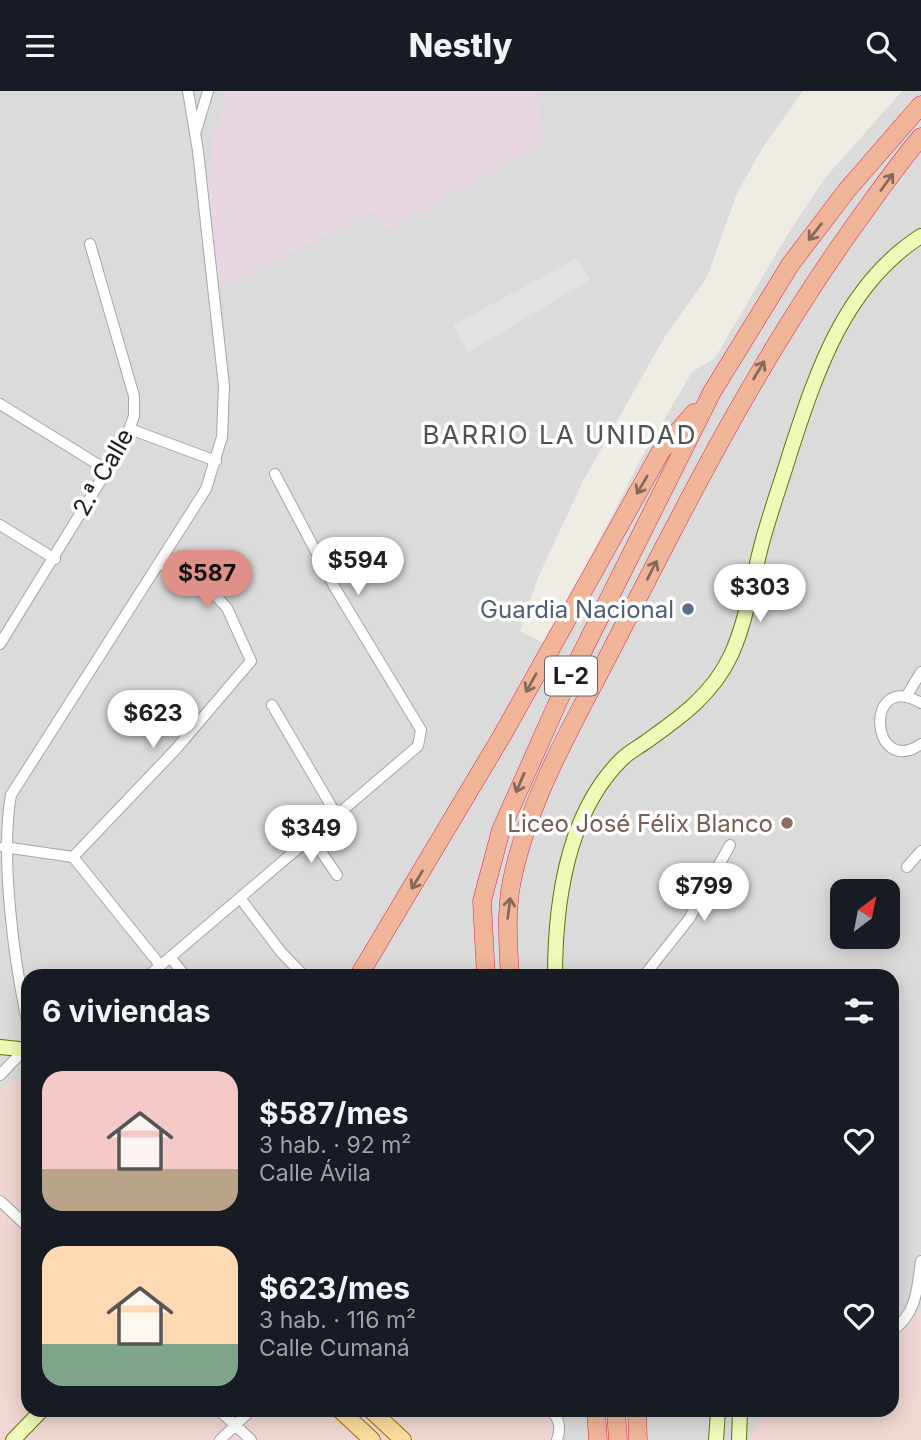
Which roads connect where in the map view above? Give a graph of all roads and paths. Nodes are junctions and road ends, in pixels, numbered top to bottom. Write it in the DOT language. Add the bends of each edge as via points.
graph roads {
  1 [pos="188,91"];
  2 [pos="208,91"];
  3 [pos="921,104"];
  4 [pos="195,134"];
  5 [pos="921,137"];
  6 [pos="921,236"];
  7 [pos="90,244"];
  8 [pos="712,391"];
  9 [pos="0,404"];
  10 [pos="130,429"];
  11 [pos="216,461"];
  12 [pos="107,470"];
  13 [pos="275,474"];
  14 [pos="0,525"];
  15 [pos="55,559"];
  16 [pos="159,563"];
  17 [pos="0,645"];
  18 [pos="921,672"];
  19 [pos="906,697"];
  20 [pos="921,703"];
  21 [pos="272,705"];
  22 [pos="921,744"];
  23 [pos="337,816"];
  24 [pos="2,821"];
  25 [pos="311,837"];
  26 [pos="730,845"];
  27 [pos="4,848"];
  28 [pos="921,851"];
  29 [pos="73,857"];
  30 [pos="907,867"];
  31 [pos="337,874"];
  32 [pos="240,898"];
  33 [pos="170,957"];
  34 [pos="160,965"];
  35 [pos="156,969"];
  36 [pos="180,969"];
  37 [pos="297,969"];
  38 [pos="363,969"];
  39 [pos="486,969"];
  40 [pos="510,969"];
  41 [pos="555,969"];
  42 [pos="649,969"];
  43 [pos="21,990"];
  44 [pos="21,1046"];
  45 [pos="0,1047"];
  46 [pos="21,1052"];
  47 [pos="0,1075"];
  48 [pos="0,1201"];
  49 [pos="21,1220"];
  50 [pos="921,1262"];
  51 [pos="899,1326"];
  52 [pos="35,1417"];
  53 [pos="226,1417"];
  54 [pos="244,1417"];
  55 [pos="347,1417"];
  56 [pos="378,1417"];
  57 [pos="558,1417"];
  58 [pos="596,1417"];
  59 [pos="617,1417"];
  60 [pos="636,1417"];
  61 [pos="718,1417"];
  62 [pos="740,1417"];
  63 [pos="235,1425"];
  64 [pos="13,1440"];
  65 [pos="220,1440"];
  66 [pos="251,1440"];
  67 [pos="372,1440"];
  68 [pos="403,1440"];
  69 [pos="557,1440"];
  70 [pos="598,1440"];
  71 [pos="618,1440"];
  72 [pos="638,1440"];
  73 [pos="716,1440"];
  74 [pos="739,1440"];
  1 -- 4 [label="street"];
  2 -- 4 [label="street"];
  3 -- 8 [label="highway, L-2, one-way" via="790,265"];
  4 -- 11 [label="street" via="224,386 225,415"];
  40 -- 5 [label="highway, L-2, one-way" via="507,918 513,873 528,822 566,741 746,392 815,281"];
  6 -- 41 [label="main road" via="872,278 830,341 766,527 737,641 717,680 699,702 623,758 589,805 566,871 556,922"];
  7 -- 10 [label="street, 2.ª Calle" via="131,380"];
  8 -- 38 [label="highway, one-way" via="661,451 503,734"];
  8 -- 39 [label="highway, L-2, one-way" via="562,693 501,830 482,901"];
  9 -- 12 [label="street"];
  10 -- 11 [label="street"];
  10 -- 12 [label="street, 2.ª Calle"];
  11 -- 16 [label="street" via="206,489"];
  12 -- 15 [label="street, 2.ª Calle"];
  13 -- 23 [label="street" via="335,588 421,730 418,746"];
  14 -- 15 [label="street"];
  15 -- 17 [label="street, 2.ª Calle"];
  16 -- 24 [label="street" via="25,770"];
  16 -- 29 [label="street" via="217,597 227,608 251,661 176,749"];
  18 -- 19 [label="street"];
  19 -- 20 [label="street"];
  19 -- 22 [label="street" via="883,707 880,732 898,749"];
  21 -- 23 [label="street"];
  23 -- 25 [label="street"];
  24 -- 27 [label="street"];
  25 -- 31 [label="street"];
  25 -- 32 [label="street"];
  26 -- 42 [label="street" via="689,919"];
  27 -- 29 [label="street"];
  27 -- 43 [label="street"];
  28 -- 30 [label="street"];
  29 -- 34 [label="street"];
  32 -- 33 [label="street"];
  32 -- 37 [label="street"];
  33 -- 34 [label="street"];
  33 -- 36 [label="street"];
  34 -- 35 [label="street"];
  44 -- 45 [label="main road"];
  46 -- 47 [label="street"];
  48 -- 49 [label="street"];
  50 -- 51 [label="street" via="915,1304"];
  52 -- 64 [label="main road"];
  53 -- 63 [label="street"];
  54 -- 63 [label="street"];
  55 -- 67 [label="main road"];
  56 -- 68 [label="main road"];
  57 -- 69 [label="street"];
  58 -- 70 [label="highway"];
  59 -- 71 [label="highway"];
  60 -- 72 [label="highway"];
  61 -- 73 [label="main road"];
  62 -- 74 [label="main road"];
  63 -- 65 [label="street"];
  63 -- 66 [label="street"];
}
